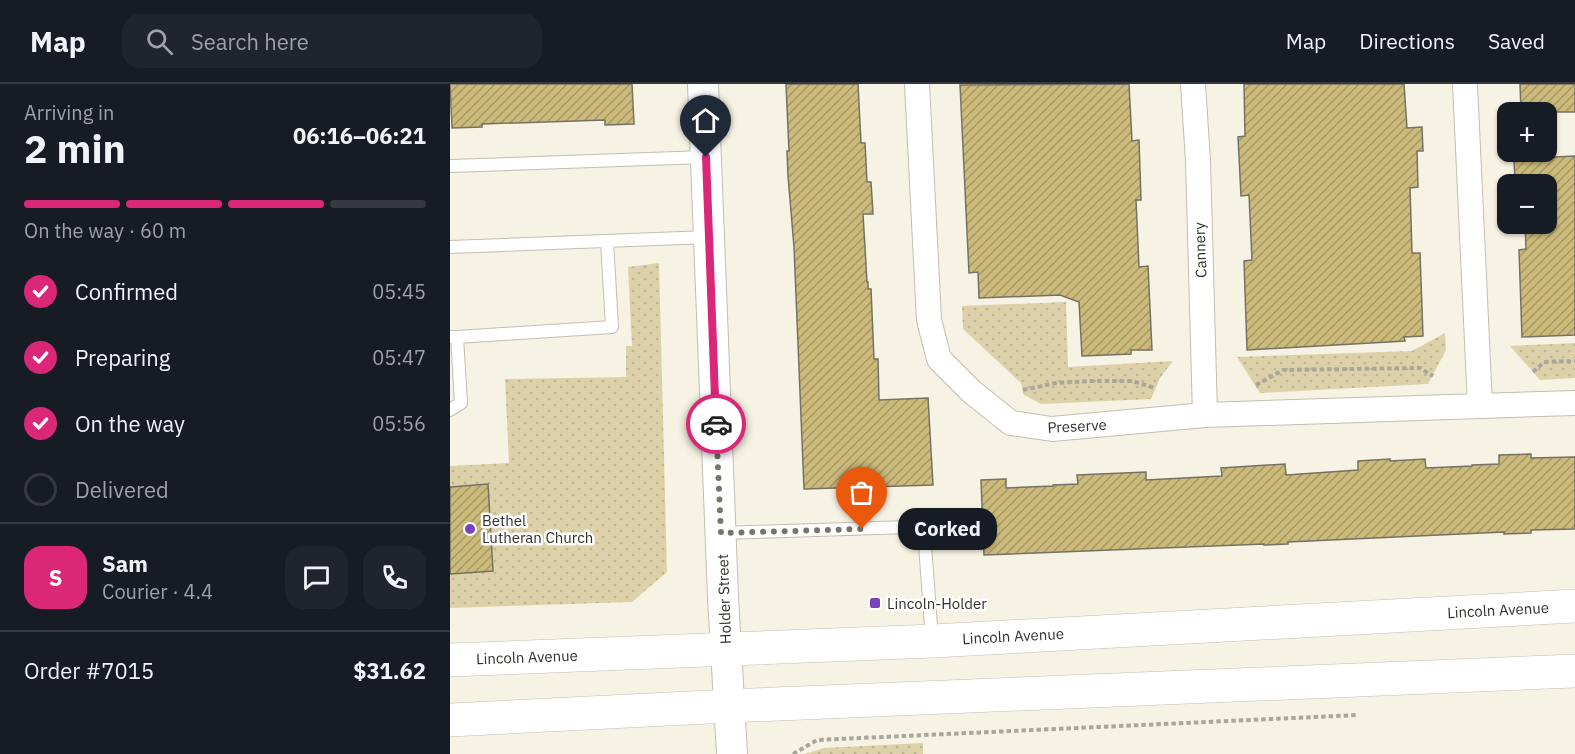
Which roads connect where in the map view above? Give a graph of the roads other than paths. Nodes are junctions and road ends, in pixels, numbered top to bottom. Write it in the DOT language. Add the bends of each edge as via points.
graph roads {
  1 [pos="703,84"];
  2 [pos="917,84"];
  3 [pos="1193,84"];
  4 [pos="1466,84"];
  5 [pos="706,157"];
  6 [pos="450,166"];
  7 [pos="709,237"];
  8 [pos="607,241"];
  9 [pos="450,247"];
  10 [pos="453,337"];
  11 [pos="1575,403"];
  12 [pos="1480,406"];
  13 [pos="450,410"];
  14 [pos="1205,415"];
  15 [pos="721,533"];
  16 [pos="1575,606"];
  17 [pos="933,641"];
  18 [pos="726,648"];
  19 [pos="450,660"];
  20 [pos="1575,671"];
  21 [pos="729,706"];
  22 [pos="450,720"];
  23 [pos="732,754"];
  1 -- 5 [label="street, Holder Street"];
  2 -- 14 [label="street, Preserve" via="929,320 939,359 1011,423 1052,429"];
  3 -- 14 [label="street, Cannery"];
  4 -- 12 [label="street"];
  5 -- 6 [label="lane"];
  5 -- 7 [label="street, Holder Street"];
  7 -- 8 [label="lane"];
  7 -- 15 [label="street, Holder Street"];
  8 -- 9 [label="lane"];
  8 -- 10 [label="lane" via="612,327"];
  10 -- 13 [label="lane" via="461,403"];
  11 -- 12 [label="street, Preserve"];
  12 -- 14 [label="street, Preserve"];
  15 -- 17 [label="lane" via="909,527 918,532 925,545"];
  15 -- 18 [label="street, Holder Street"];
  16 -- 17 [label="main road, Lincoln Avenue"];
  17 -- 18 [label="main road, Lincoln Avenue"];
  18 -- 19 [label="main road, Lincoln Avenue"];
  18 -- 21 [label="street, Holder Street"];
  20 -- 21 [label="main road"];
  21 -- 22 [label="main road"];
  21 -- 23 [label="street, Holder Street"];
}
